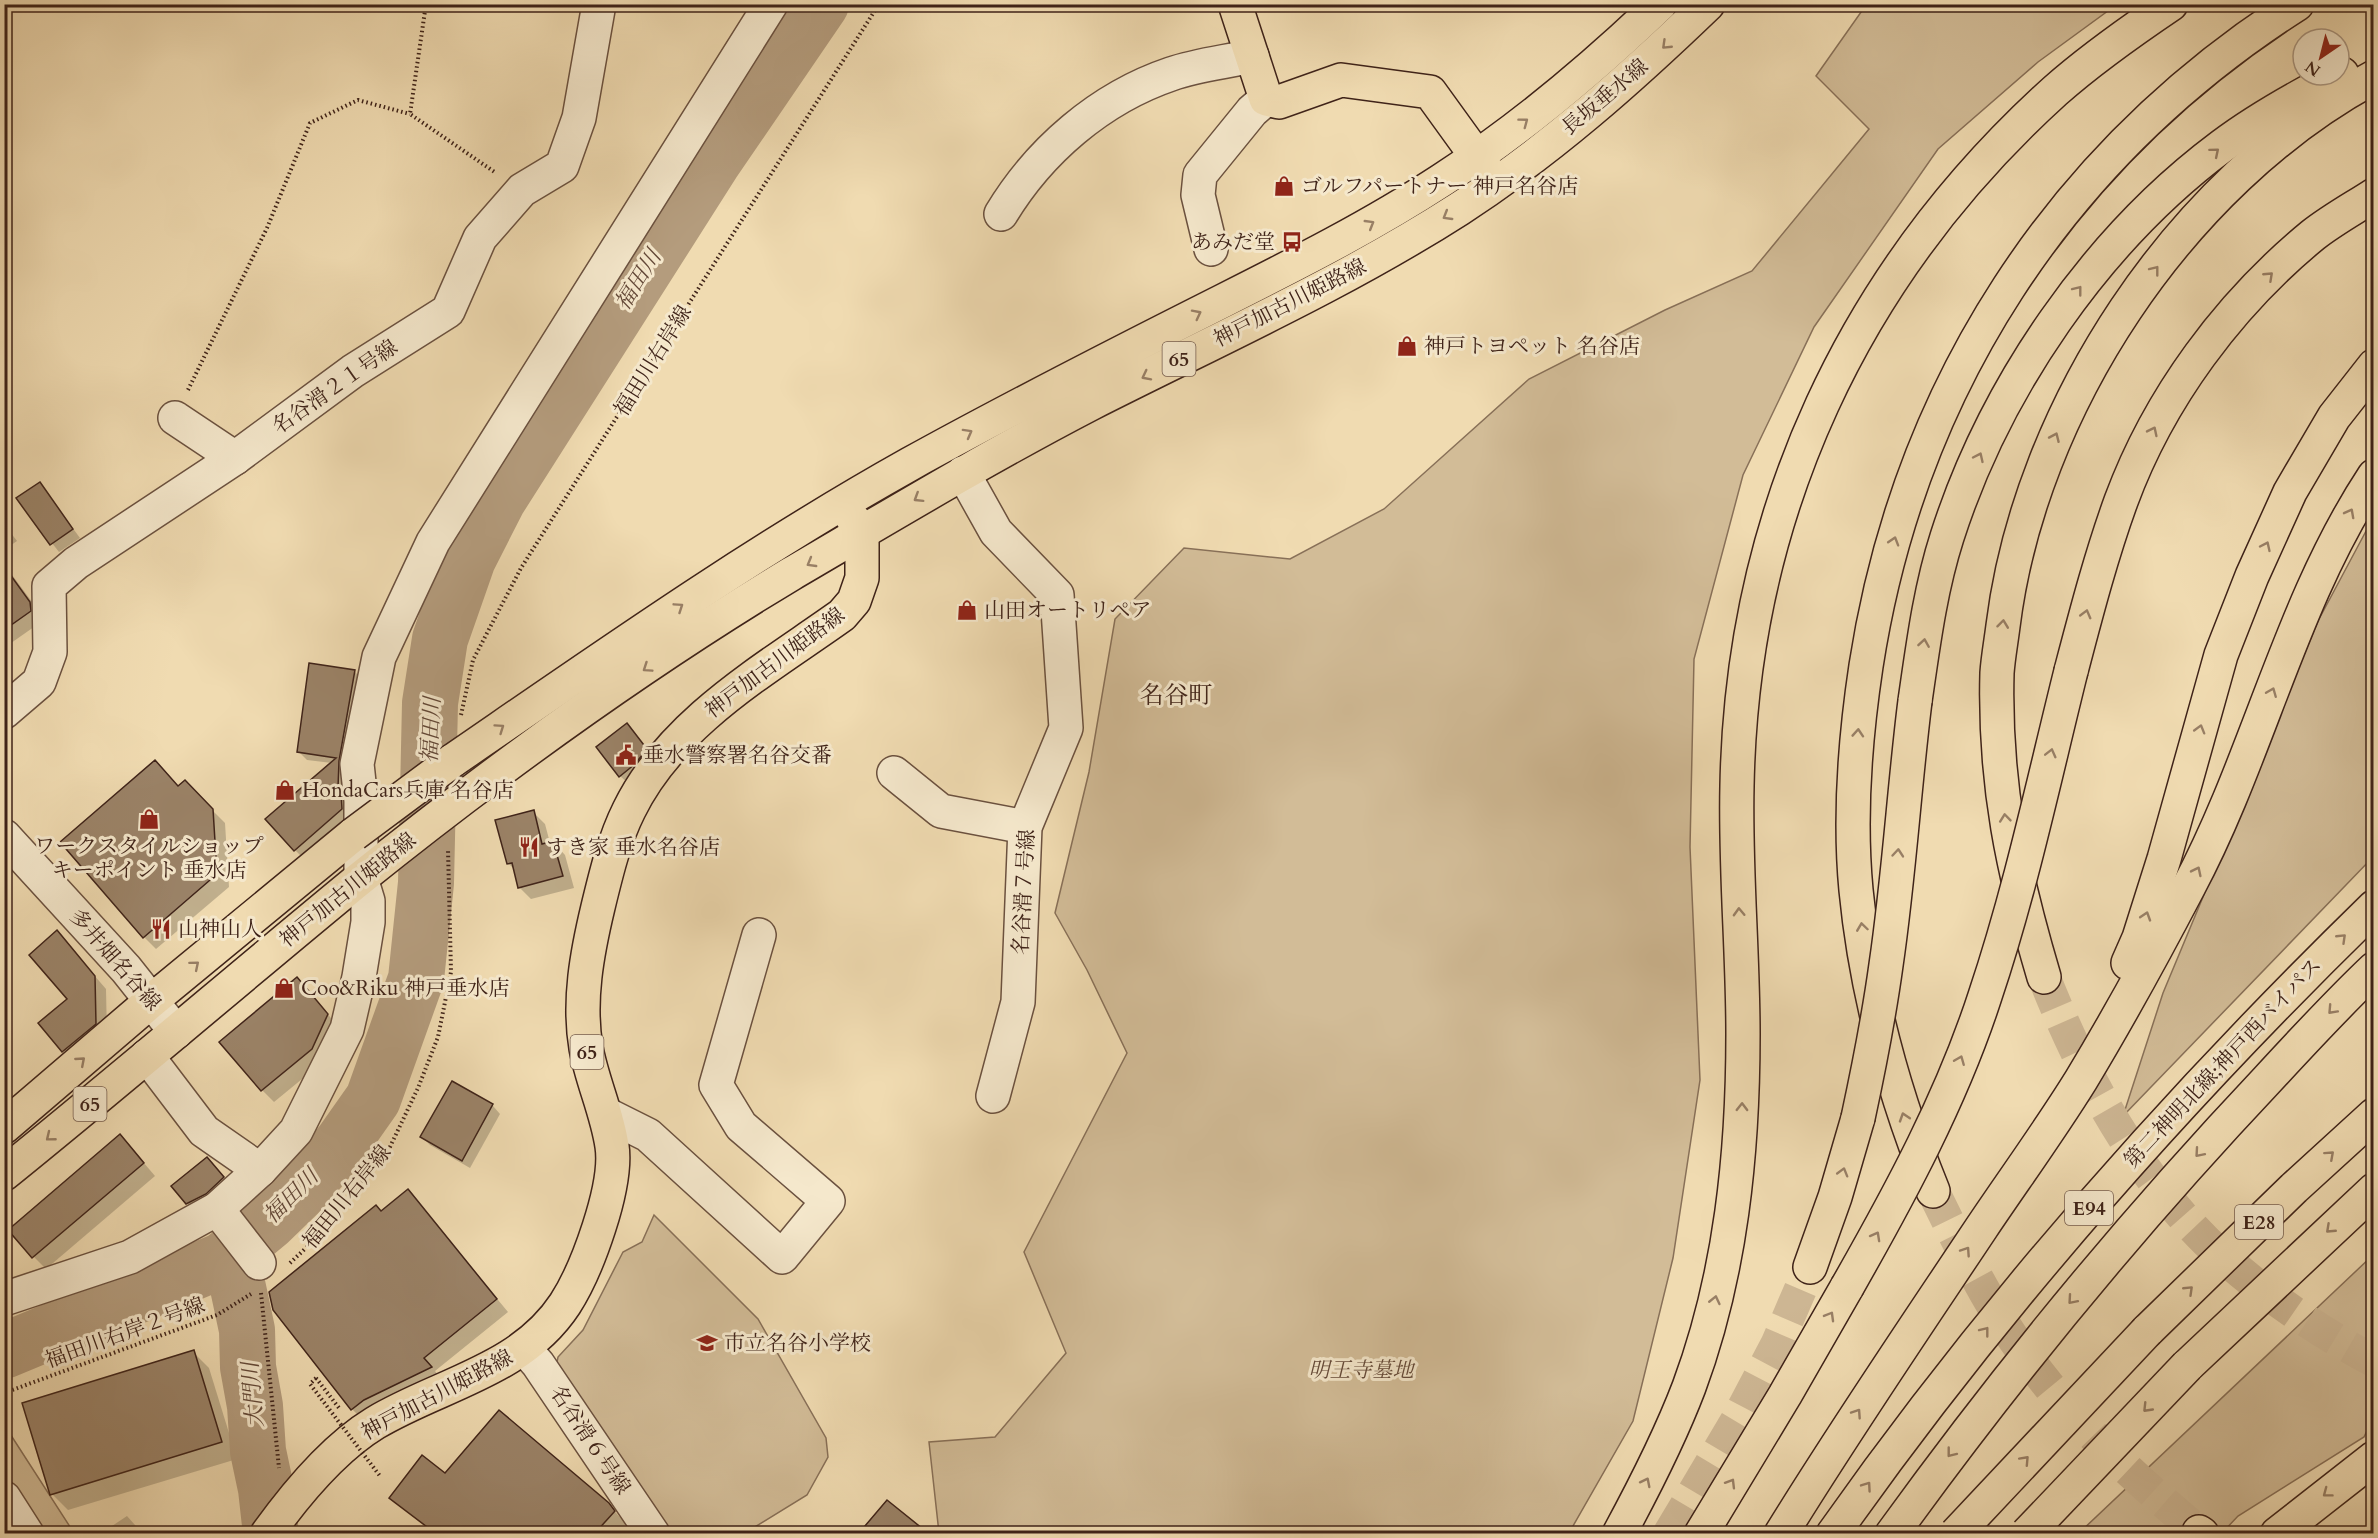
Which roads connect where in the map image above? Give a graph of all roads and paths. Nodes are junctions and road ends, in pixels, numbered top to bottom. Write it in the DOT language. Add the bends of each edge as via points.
graph roads {
  1 [pos="426,4"];
  2 [pos="599,4"];
  3 [pos="771,4"];
  4 [pos="879,4"];
  5 [pos="1235,4"];
  6 [pos="1660,4"];
  7 [pos="1708,4"];
  8 [pos="2171,4"];
  9 [pos="2297,4"];
  10 [pos="1252,56"];
  11 [pos="2373,58"];
  12 [pos="2373,77"];
  13 [pos="1266,99"];
  14 [pos="410,114"];
  15 [pos="1478,157"];
  16 [pos="1496,184"];
  17 [pos="522,190"];
  18 [pos="2373,195"];
  19 [pos="1001,214"];
  20 [pos="1211,249"];
  21 [pos="2373,366"];
  22 [pos="175,418"];
  23 [pos="235,458"];
  24 [pos="963,473"];
  25 [pos="2373,476"];
  26 [pos="844,503"];
  27 [pos="862,534"];
  28 [pos="4,712"];
  29 [pos="460,719"];
  30 [pos="894,773"];
  31 [pos="1025,828"];
  32 [pos="4,836"];
  33 [pos="449,859"];
  34 [pos="361,878"];
  35 [pos="2018,884"];
  36 [pos="2373,907"];
  37 [pos="759,935"];
  38 [pos="2373,969"];
  39 [pos="2044,977"];
  40 [pos="150,1002"];
  41 [pos="176,1032"];
  42 [pos="147,1056"];
  43 [pos="993,1096"];
  44 [pos="606,1114"];
  45 [pos="2373,1115"];
  46 [pos="4,1127"];
  47 [pos="2041,1140"];
  48 [pos="260,1170"];
  49 [pos="4,1174"];
  50 [pos="2373,1190"];
  51 [pos="1933,1191"];
  52 [pos="224,1217"];
  53 [pos="1810,1267"];
  54 [pos="264,1277"];
  55 [pos="4,1299"];
  56 [pos="524,1348"];
  57 [pos="4,1393"];
  58 [pos="339,1408"];
  59 [pos="2373,1458"];
  60 [pos="380,1476"];
  61 [pos="280,1478"];
  62 [pos="4,1498"];
  63 [pos="273,1526"];
  64 [pos="27,1533"];
  65 [pos="653,1533"];
  66 [pos="1619,1533"];
  67 [pos="1701,1533"];
  68 [pos="1781,1533"];
  69 [pos="1833,1533"];
  70 [pos="1892,1533"];
  71 [pos="1956,1533"];
  72 [pos="2027,1533"];
  73 [pos="2277,1533"];
  1 -- 14 [label="path"];
  2 -- 17 [label="street, 名谷滑２１号線" via="579,118 562,166"];
  3 -- 34 [label="street" via="423,563 379,657 359,753"];
  4 -- 29 [label="path, 福田川右岸線" via="521,568 473,660"];
  5 -- 10 [label="main road"];
  15 -- 6 [label="main road, 長坂垂水線, one-way" via="1553,101"];
  7 -- 16 [label="main road, 長坂垂水線, one-way" via="1608,98"];
  66 -- 8 [label="main road, one-way" via="1662,1450 1689,1385 1714,1306 1731,1222 1741,1132 1743,1032 1737,786 1742,708 1753,621 1793,472 1824,397 1860,330 1902,262 1950,200 2057,89"];
  51 -- 9 [label="main road, one-way" via="1892,1078 1866,957 1856,888 1854,798 1859,712 1872,629 1891,550 1915,474 1947,396 2033,250 2087,182 2137,130 2204,72"];
  10 -- 13 [label="main road"];
  10 -- 19 [label="street" via="1172,73 1112,100 1056,144 1017,187"];
  53 -- 11 [label="main road, one-way, bridge" via="1858,1118 1874,1045 1928,616 1947,537 1977,460 2011,391 2052,325 2102,260 2161,197 2222,146 2294,98"];
  35 -- 12 [label="main road, one-way" via="2006,828 1997,745 1997,670 2007,595 2024,519 2068,406 2137,293 2184,233 2239,175 2301,123"];
  13 -- 15 [label="main road" via="1279,102 1341,80 1430,92"];
  13 -- 20 [label="street" via="1200,175 1198,195"];
  14 -- 17 [label="path"];
  14 -- 22 [label="path" via="358,100 310,123 267,228"];
  15 -- 16 [label="main road"];
  26 -- 15 [label="main road, 神戸加古川姫路線 / 65, one-way" via="1028,400 1329,247"];
  16 -- 24 [label="main road, 神戸加古川姫路線 / 65, one-way" via="1337,280"];
  17 -- 23 [label="street, 名谷滑２１号線" via="480,238 448,311 353,371"];
  35 -- 18 [label="main road, one-way, bridge" via="2096,580 2121,500 2155,426 2198,356 2257,287 2314,235"];
  47 -- 21 [label="main road, one-way" via="2105,1016 2139,938 2221,655 2252,576 2290,492 2334,417"];
  22 -- 23 [label="street"];
  23 -- 28 [label="street, 名谷滑２１号線" via="76,563 49,586 50,651 39,682"];
  24 -- 27 [label="main road, 神戸加古川姫路線 / 65, one-way"];
  24 -- 31 [label="street, 名谷滑７号線" via="996,531 1057,595 1066,728"];
  47 -- 25 [label="main road, one-way" via="2098,1050 2198,870 2321,569"];
  26 -- 27 [label="main road"];
  40 -- 26 [label="main road, 神戸加古川姫路線 / 65, one-way, bridge" via="354,834 452,762 696,596"];
  27 -- 34 [label="main road, 神戸加古川姫路線 / 65, one-way" via="660,658 456,804"];
  27 -- 44 [label="main road, 神戸加古川姫路線 / 65" via="862,578 854,600 842,615 690,728 651,772 627,812 588,948 582,1010 586,1050"];
  30 -- 31 [label="street" via="941,811"];
  31 -- 43 [label="street, 名谷滑７号線" via="1018,1002"];
  32 -- 40 [label="street, 多井畑名谷線" via="126,969"];
  33 -- 54 [label="path, 福田川右岸線" via="451,972 438,1037 422,1078 389,1149 309,1246"];
  34 -- 41 [label="main road, 神戸加古川姫路線 / 65"];
  34 -- 48 [label="street" via="368,901 368,922 347,1029 296,1131"];
  35 -- 39 [label="main road"];
  67 -- 35 [label="main road, one-way, bridge" via="1847,1287 1927,1136 1985,998"];
  69 -- 36 [label="main road, 第二神明北線;神戸西バイパス / E94, one-way" via="1896,1444 2020,1286 2170,1116"];
  37 -- 44 [label="street" via="716,1085 741,1126 828,1201 782,1257 648,1135"];
  38 -- 70 [label="main road, 第二神明北線;神戸西バイパス / E94, one-way" via="2209,1141 2072,1299"];
  40 -- 41 [label="street, 多井畑名谷線"];
  46 -- 40 [label="main road, 神戸加古川姫路線 / 65, one-way"];
  41 -- 42 [label="main road, 神戸加古川姫路線 / 65"];
  42 -- 48 [label="street" via="204,1131"];
  42 -- 49 [label="main road, 神戸加古川姫路線 / 65, one-way"];
  44 -- 56 [label="main road, 神戸加古川姫路線 / 65" via="613,1163 597,1232 564,1304"];
  71 -- 45 [label="main road, E28, one-way, bridge" via="2147,1331"];
  68 -- 47 [label="main road, one-way"];
  48 -- 52 [label="street"];
  50 -- 72 [label="main road, E28, one-way, bridge" via="2187,1366"];
  52 -- 54 [label="street"];
  52 -- 55 [label="street" via="129,1257"];
  54 -- 57 [label="path, 福田川右岸２号線" via="218,1315"];
  54 -- 61 [label="path"];
  56 -- 63 [label="main road, 神戸加古川姫路線 / 65" via="493,1368 375,1423 344,1446"];
  56 -- 65 [label="street, 名谷滑６号線"];
  58 -- 60 [label="path, bridge" via="316,1378 310,1384"];
  59 -- 73 [label="main road, one-way"];
  62 -- 64 [label="street"];
}
